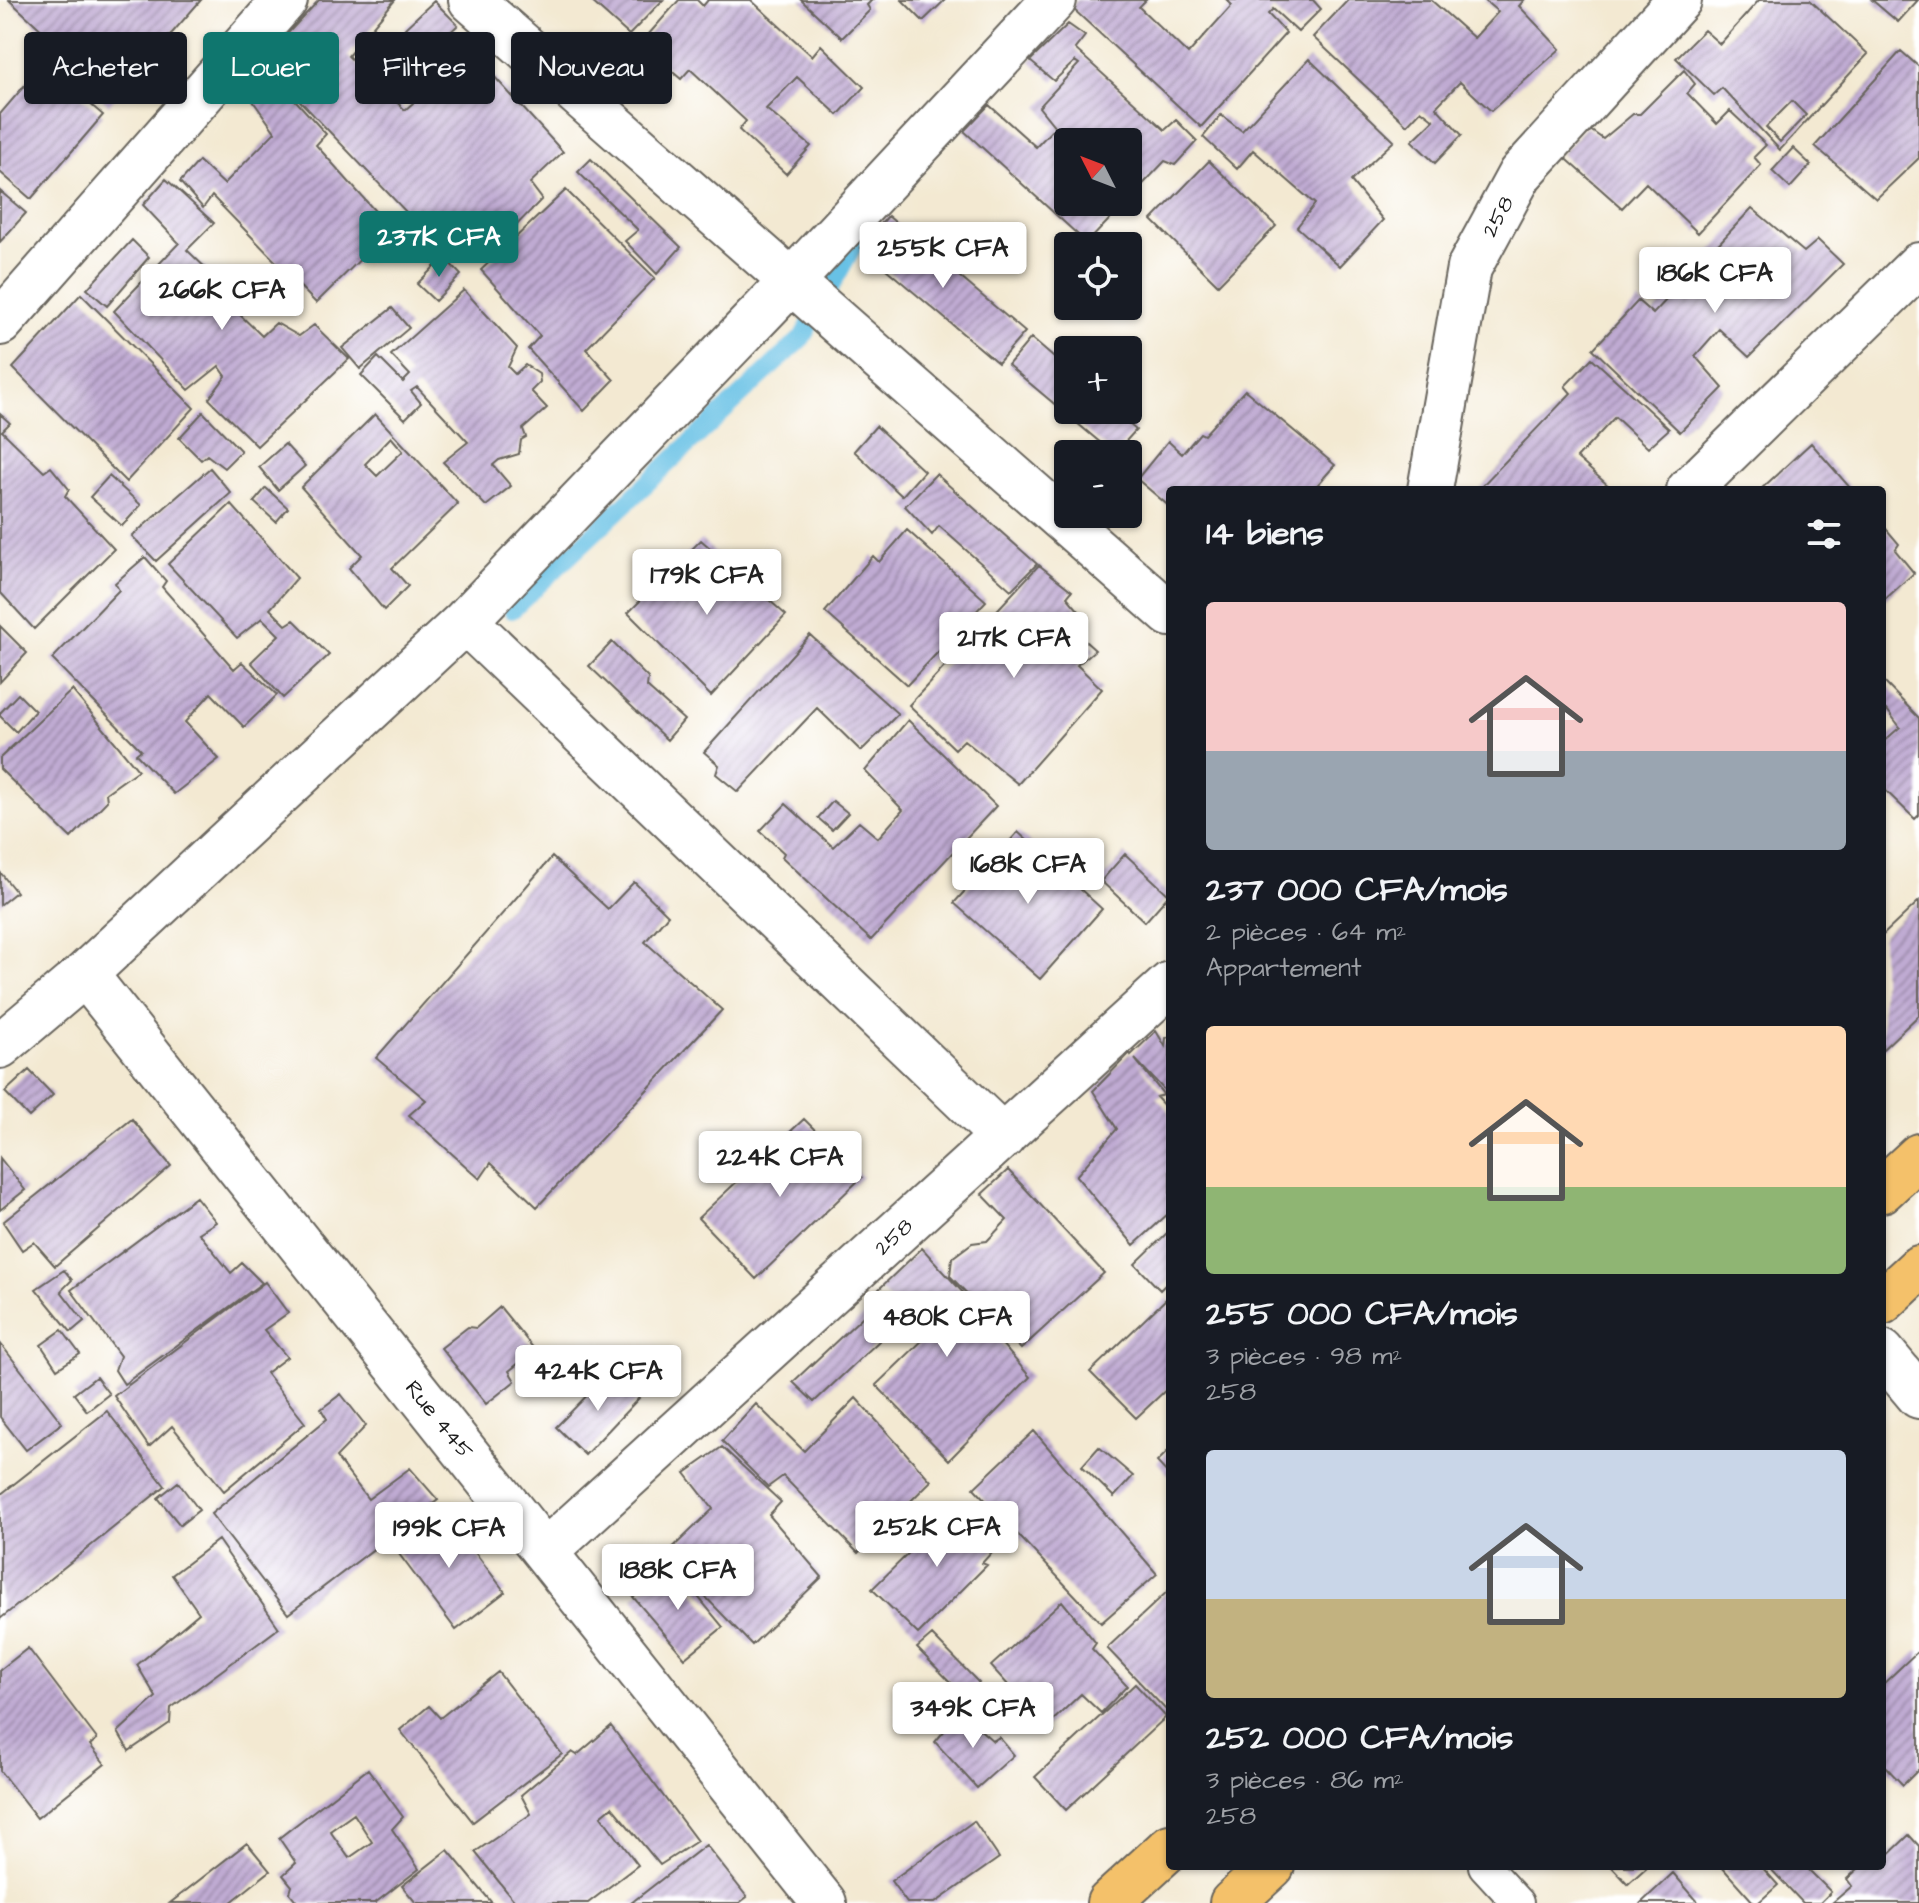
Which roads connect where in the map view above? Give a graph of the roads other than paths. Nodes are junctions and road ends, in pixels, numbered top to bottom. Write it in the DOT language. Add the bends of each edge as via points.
graph roads {
  1 [pos="285,0"];
  2 [pos="471,0"];
  3 [pos="1054,0"];
  4 [pos="1679,0"];
  5 [pos="1919,265"];
  6 [pos="791,282"];
  7 [pos="0,323"];
  8 [pos="1431,486"];
  9 [pos="1693,486"];
  10 [pos="1166,610"];
  11 [pos="465,621"];
  12 [pos="85,974"];
  13 [pos="1166,988"];
  14 [pos="0,1046"];
  15 [pos="1003,1137"];
  16 [pos="1919,1156"];
  17 [pos="1886,1186"];
  18 [pos="1919,1268"];
  19 [pos="1886,1298"];
  20 [pos="1886,1357"];
  21 [pos="1919,1396"];
  22 [pos="545,1552"];
  23 [pos="1166,1851"];
  24 [pos="1268,1870"];
  25 [pos="1488,1870"];
  26 [pos="812,1899"];
  27 [pos="1109,1903"];
  28 [pos="1232,1903"];
  29 [pos="1518,1903"];
  1 -- 7 [label="street"];
  2 -- 6 [label="street"];
  3 -- 6 [label="street"];
  4 -- 8 [label="street, 258" via="1520,174 1469,268"];
  5 -- 9 [label="street"];
  6 -- 10 [label="street"];
  6 -- 11 [label="street"];
  11 -- 12 [label="street"];
  11 -- 15 [label="street"];
  12 -- 14 [label="street"];
  12 -- 22 [label="street, Rue 445"];
  13 -- 15 [label="street, 258"];
  15 -- 22 [label="street, 258"];
  16 -- 17 [label="main road"];
  18 -- 19 [label="main road"];
  20 -- 21 [label="street"];
  22 -- 26 [label="street, Rue 445"];
  23 -- 27 [label="main road"];
  24 -- 28 [label="main road"];
  25 -- 29 [label="lane"];
}
